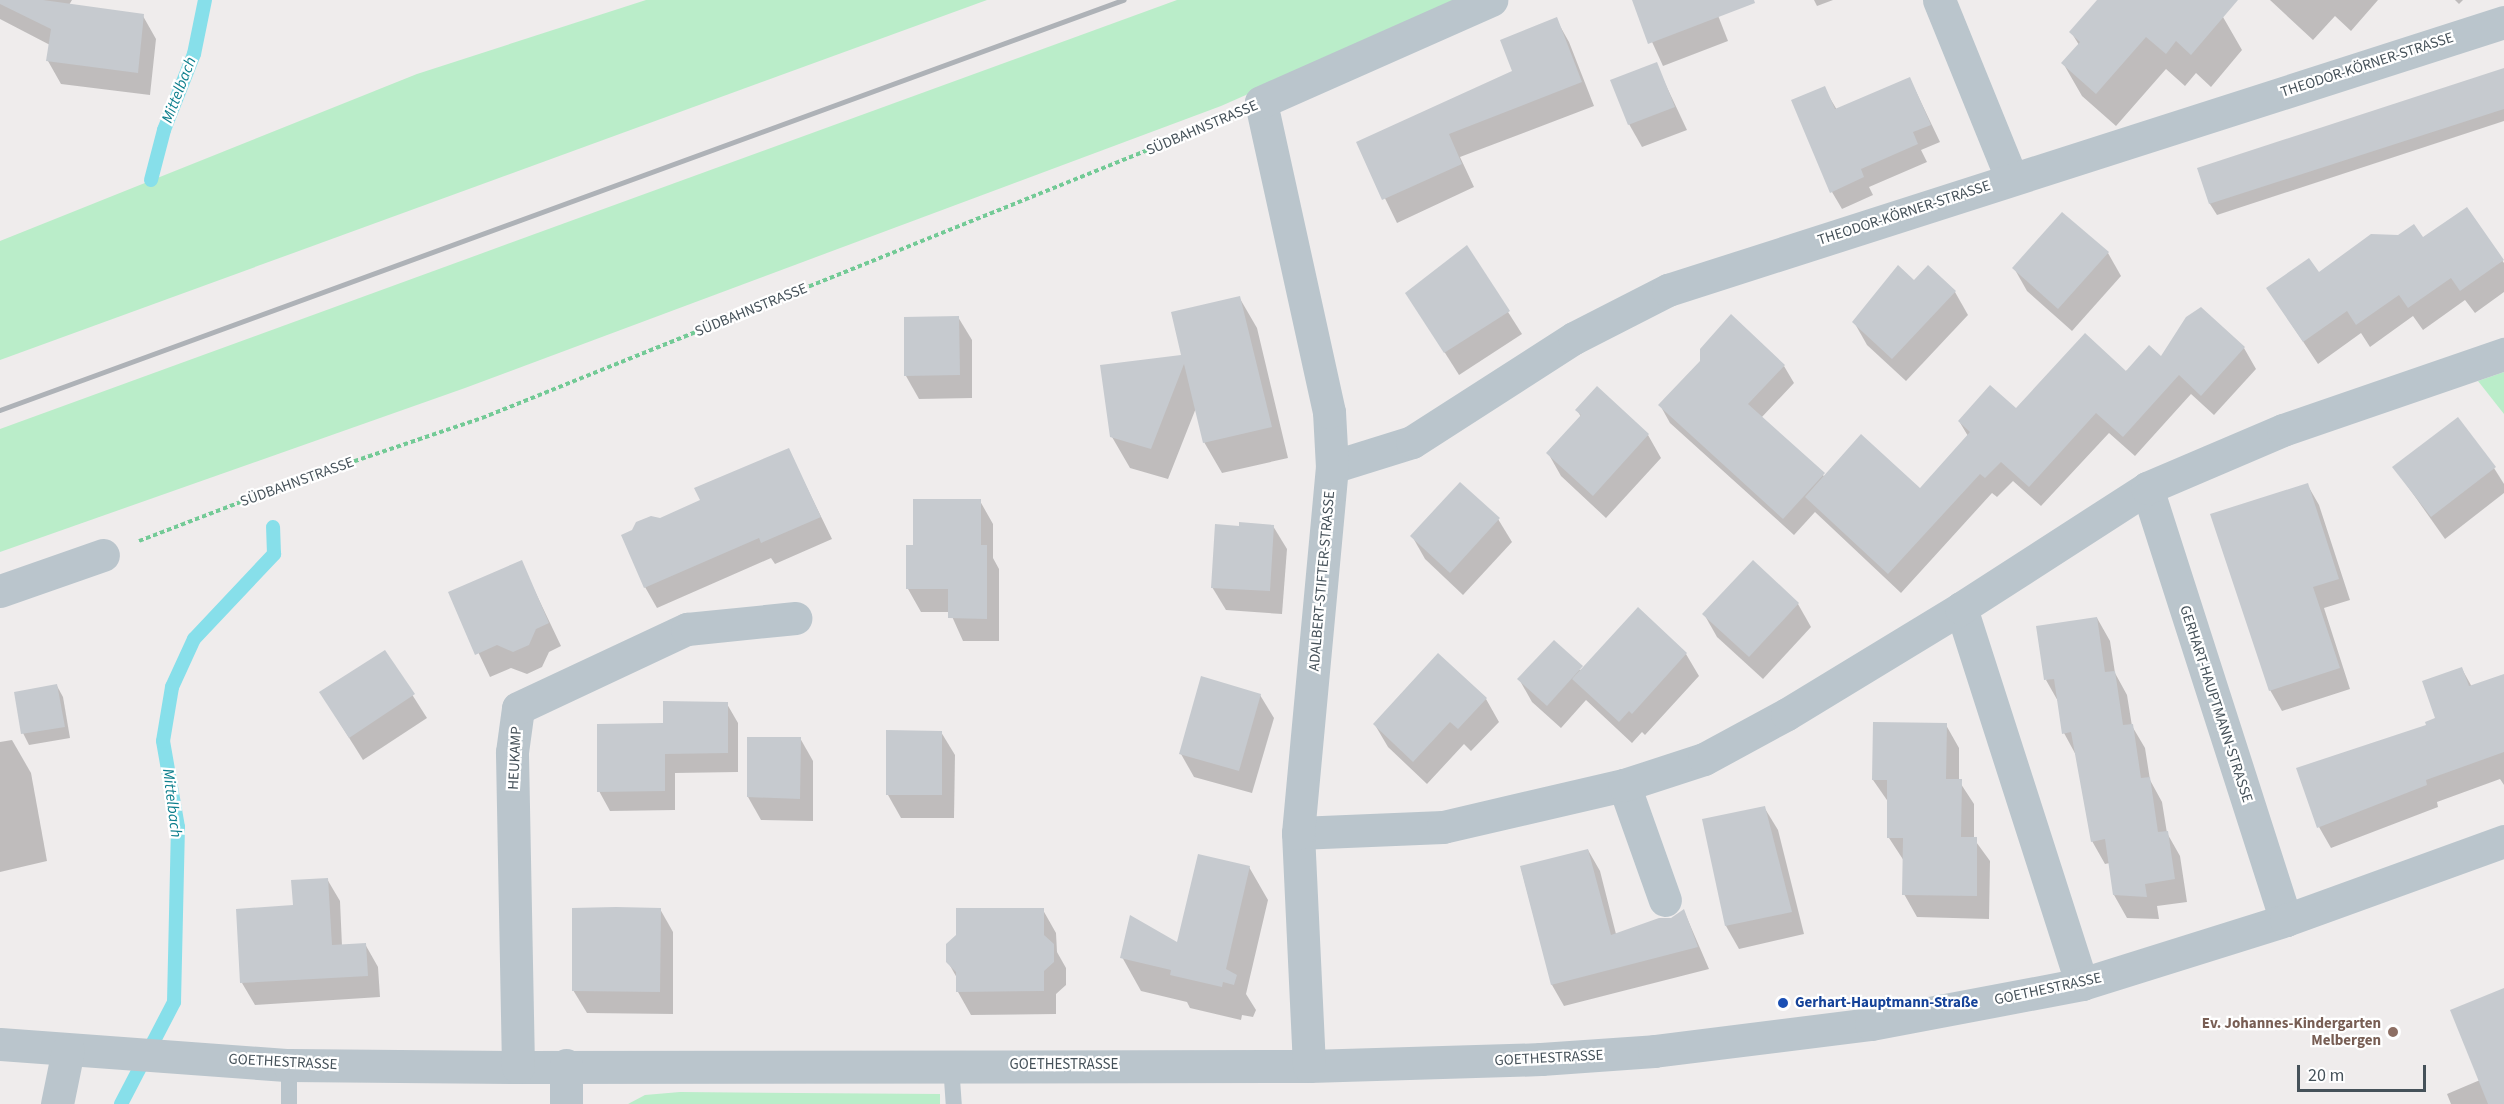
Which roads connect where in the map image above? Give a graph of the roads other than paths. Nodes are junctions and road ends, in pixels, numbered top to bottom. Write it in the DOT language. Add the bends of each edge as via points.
graph roads {
  1 [pos="1491,0"];
  2 [pos="1939,0"];
  3 [pos="2504,22"];
  4 [pos="1261,102"];
  5 [pos="2011,177"];
  6 [pos="2504,354"];
  7 [pos="1332,467"];
  8 [pos="2147,488"];
  9 [pos="103,555"];
  10 [pos="0,591"];
  11 [pos="1961,608"];
  12 [pos="795,618"];
  13 [pos="1624,785"];
  14 [pos="1299,833"];
  15 [pos="2504,841"];
  16 [pos="1665,900"];
  17 [pos="2286,920"];
  18 [pos="2082,984"];
  19 [pos="0,1044"];
  20 [pos="68,1050"];
  21 [pos="289,1065"];
  22 [pos="566,1065"];
  23 [pos="951,1065"];
  24 [pos="1309,1066"];
  25 [pos="518,1067"];
  26 [pos="57,1104"];
  27 [pos="289,1104"];
  28 [pos="566,1104"];
  29 [pos="954,1104"];
  1 -- 4 [label="street, SÜDBAHNSTRASSE"];
  2 -- 5 [label="street"];
  3 -- 5 [label="street, THEODOR-KÖRNER-STRASSE"];
  4 -- 7 [label="street, ADALBERT-STIFTER-STRASSE" via="1329,412"];
  5 -- 7 [label="street, THEODOR-KÖRNER-STRASSE" via="1668,290 1574,338 1412,442"];
  6 -- 8 [label="street" via="2283,430"];
  7 -- 14 [label="street, ADALBERT-STIFTER-STRASSE"];
  8 -- 11 [label="street"];
  8 -- 17 [label="street, GERHART-HAUPTMANN-STRASSE"];
  9 -- 10 [label="street"];
  11 -- 13 [label="street" via="1787,714 1704,759"];
  11 -- 18 [label="street"];
  12 -- 25 [label="street, HEUKAMP" via="687,629 518,708 512,752"];
  13 -- 14 [label="street" via="1443,827"];
  13 -- 16 [label="street"];
  14 -- 24 [label="street, ADALBERT-STIFTER-STRASSE"];
  15 -- 17 [label="street, GOETHESTRASSE"];
  17 -- 18 [label="street, GOETHESTRASSE"];
  18 -- 24 [label="street, GOETHESTRASSE" via="1871,1024 1654,1052"];
  19 -- 20 [label="street, GOETHESTRASSE"];
  20 -- 21 [label="street, GOETHESTRASSE"];
  20 -- 26 [label="street"];
  21 -- 25 [label="street, GOETHESTRASSE"];
  21 -- 27 [label="lane"];
  22 -- 23 [label="street, GOETHESTRASSE"];
  22 -- 25 [label="street, GOETHESTRASSE"];
  22 -- 28 [label="street"];
  23 -- 24 [label="street, GOETHESTRASSE"];
  23 -- 29 [label="lane"];
}
